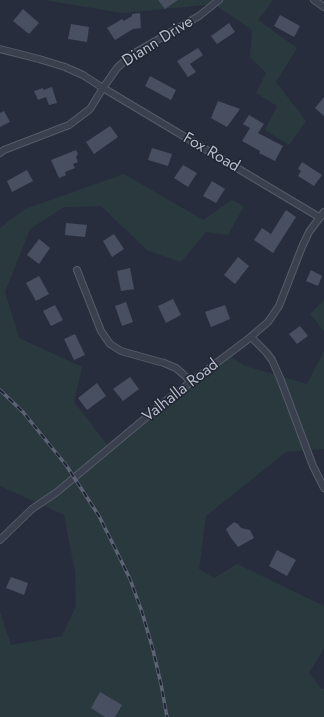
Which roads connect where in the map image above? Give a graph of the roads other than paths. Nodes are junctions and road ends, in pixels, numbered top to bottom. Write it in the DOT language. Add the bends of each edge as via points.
graph roads {
  1 [pos="219,0"];
  2 [pos="314,0"];
  3 [pos="324,7"];
  4 [pos="0,49"];
  5 [pos="103,88"];
  6 [pos="0,153"];
  7 [pos="322,215"];
  8 [pos="77,270"];
  9 [pos="251,336"];
  10 [pos="191,382"];
  11 [pos="324,488"];
  12 [pos="0,540"];
  1 -- 5 [label="street, Diann Drive" via="199,16 131,55 117,68"];
  2 -- 3 [label="street"];
  4 -- 5 [label="street" via="65,67"];
  5 -- 6 [label="street, Diann Drive" via="90,109 69,125"];
  5 -- 7 [label="street, Fox Road"];
  7 -- 9 [label="street, Valhalla Road" via="309,232 279,306 268,322"];
  8 -- 10 [label="street" via="101,331 110,344 121,351 176,368"];
  9 -- 10 [label="street, Valhalla Road"];
  9 -- 11 [label="street" via="272,360"];
  10 -- 12 [label="street, Valhalla Road" via="32,509"];
}
